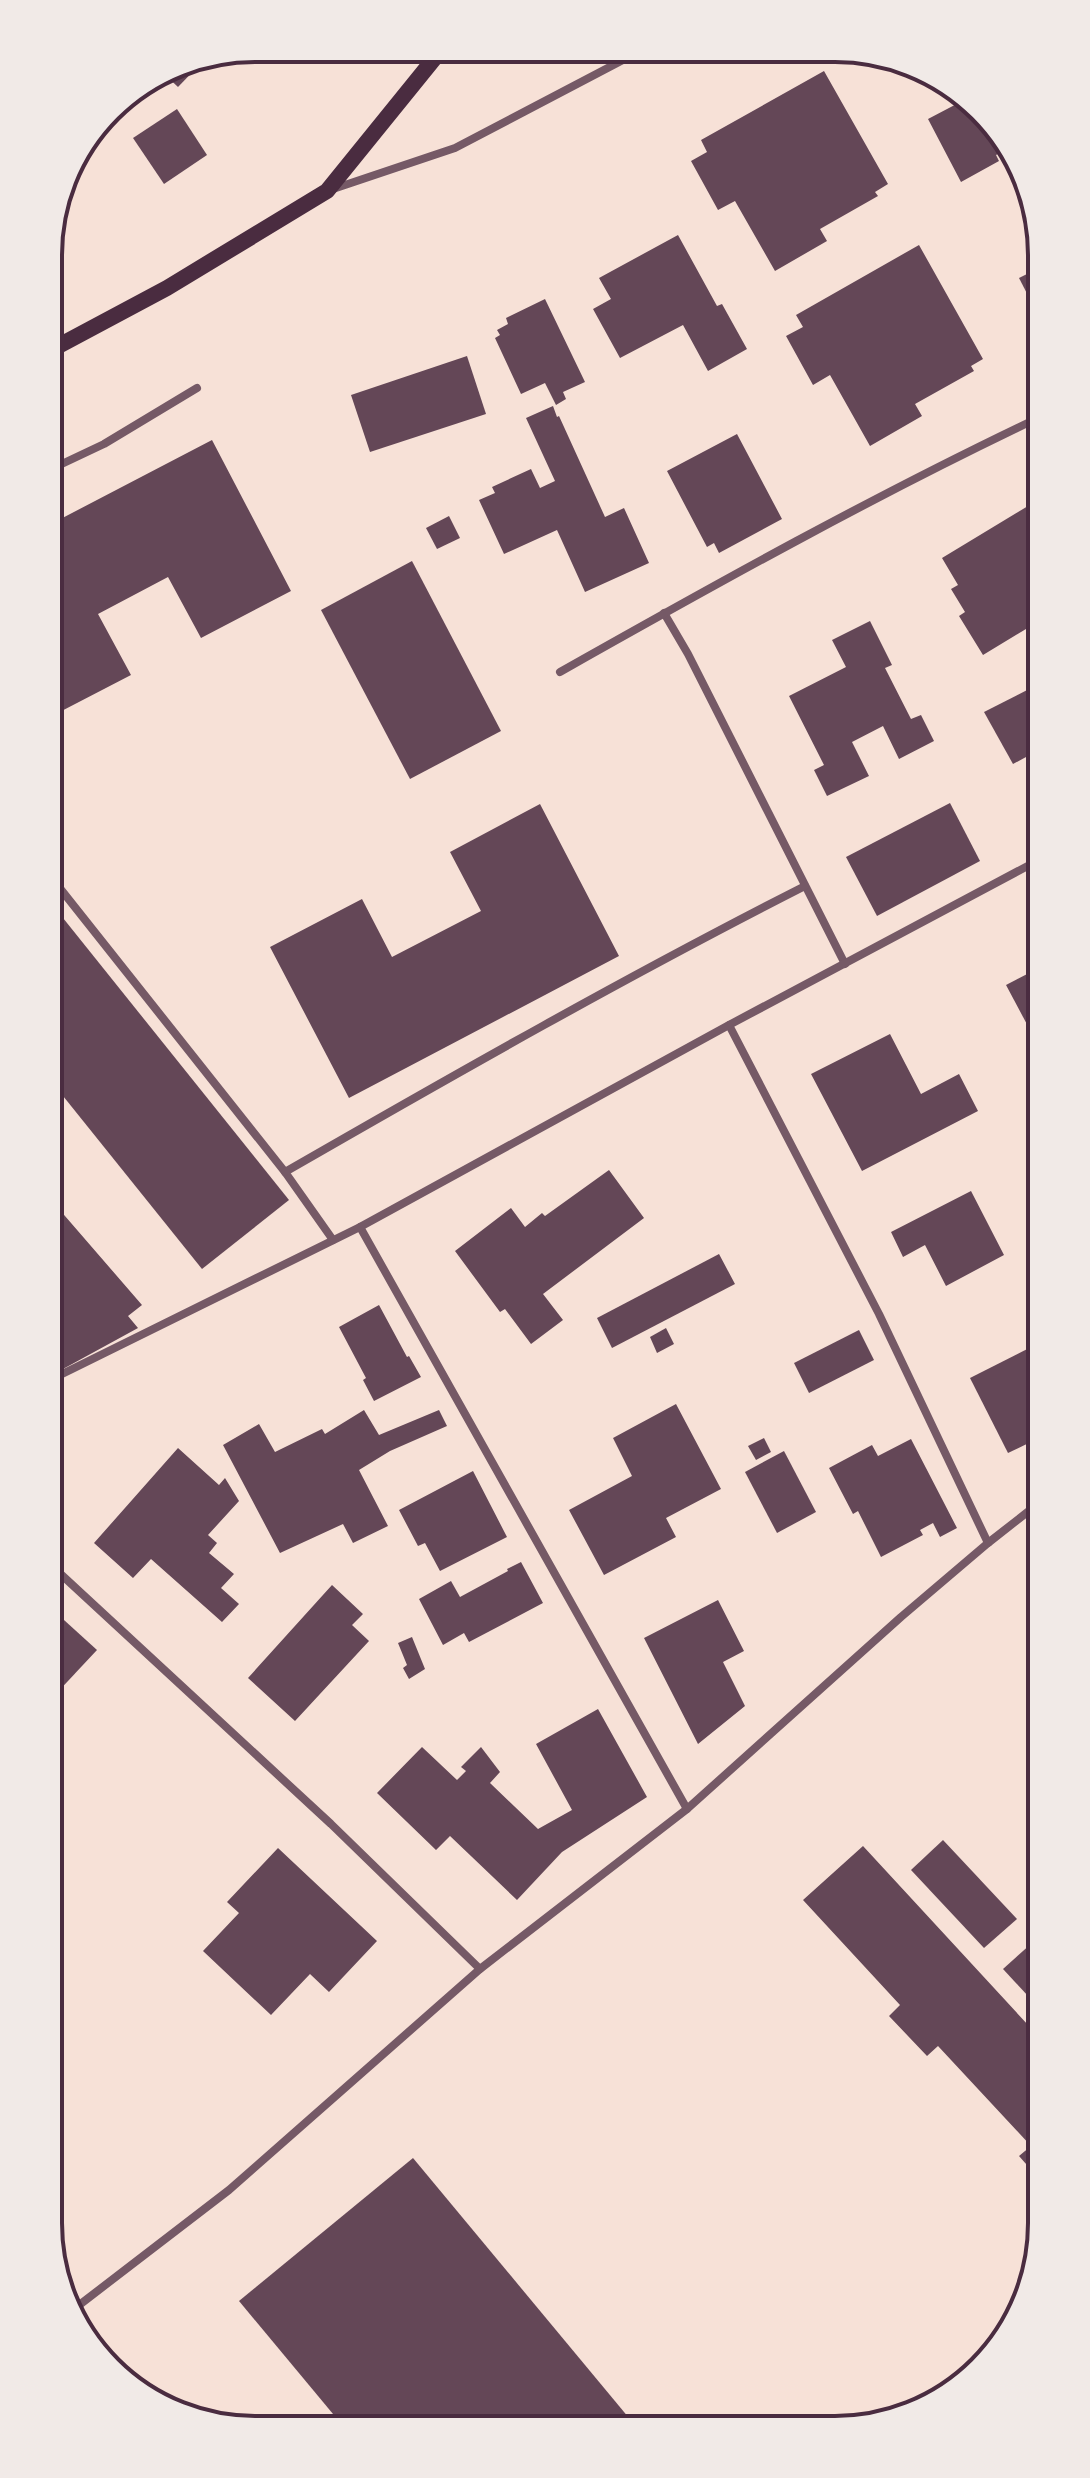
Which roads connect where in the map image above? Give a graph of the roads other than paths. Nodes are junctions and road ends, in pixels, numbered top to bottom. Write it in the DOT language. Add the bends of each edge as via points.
graph roads {
  1 [pos="431,62"];
  2 [pos="619,62"];
  3 [pos="327,191"];
  4 [pos="62,344"];
  5 [pos="197,388"];
  6 [pos="1028,423"];
  7 [pos="62,464"];
  8 [pos="664,613"];
  9 [pos="560,672"];
  10 [pos="1028,866"];
  11 [pos="805,886"];
  12 [pos="62,891"];
  13 [pos="845,964"];
  14 [pos="729,1025"];
  15 [pos="285,1172"];
  16 [pos="360,1227"];
  17 [pos="333,1240"];
  18 [pos="62,1374"];
  19 [pos="1028,1512"];
  20 [pos="988,1543"];
  21 [pos="62,1575"];
  22 [pos="687,1809"];
  23 [pos="480,1969"];
  24 [pos="80,2303"];
  1 -- 3 [label="main road"];
  2 -- 3 [label="street" via="455,148"];
  3 -- 4 [label="main road"];
  5 -- 7 [label="street"];
  6 -- 8 [label="street"];
  8 -- 9 [label="street"];
  8 -- 11 [label="street"];
  10 -- 13 [label="street"];
  11 -- 13 [label="street"];
  11 -- 15 [label="street" via="512,1041"];
  12 -- 15 [label="street"];
  13 -- 14 [label="street"];
  14 -- 16 [label="street"];
  14 -- 20 [label="street" via="879,1314"];
  15 -- 17 [label="street"];
  16 -- 17 [label="street"];
  16 -- 22 [label="street"];
  17 -- 18 [label="street"];
  19 -- 20 [label="street"];
  20 -- 22 [label="street"];
  21 -- 23 [label="street"];
  22 -- 23 [label="street"];
  23 -- 24 [label="street" via="229,2190"];
}
